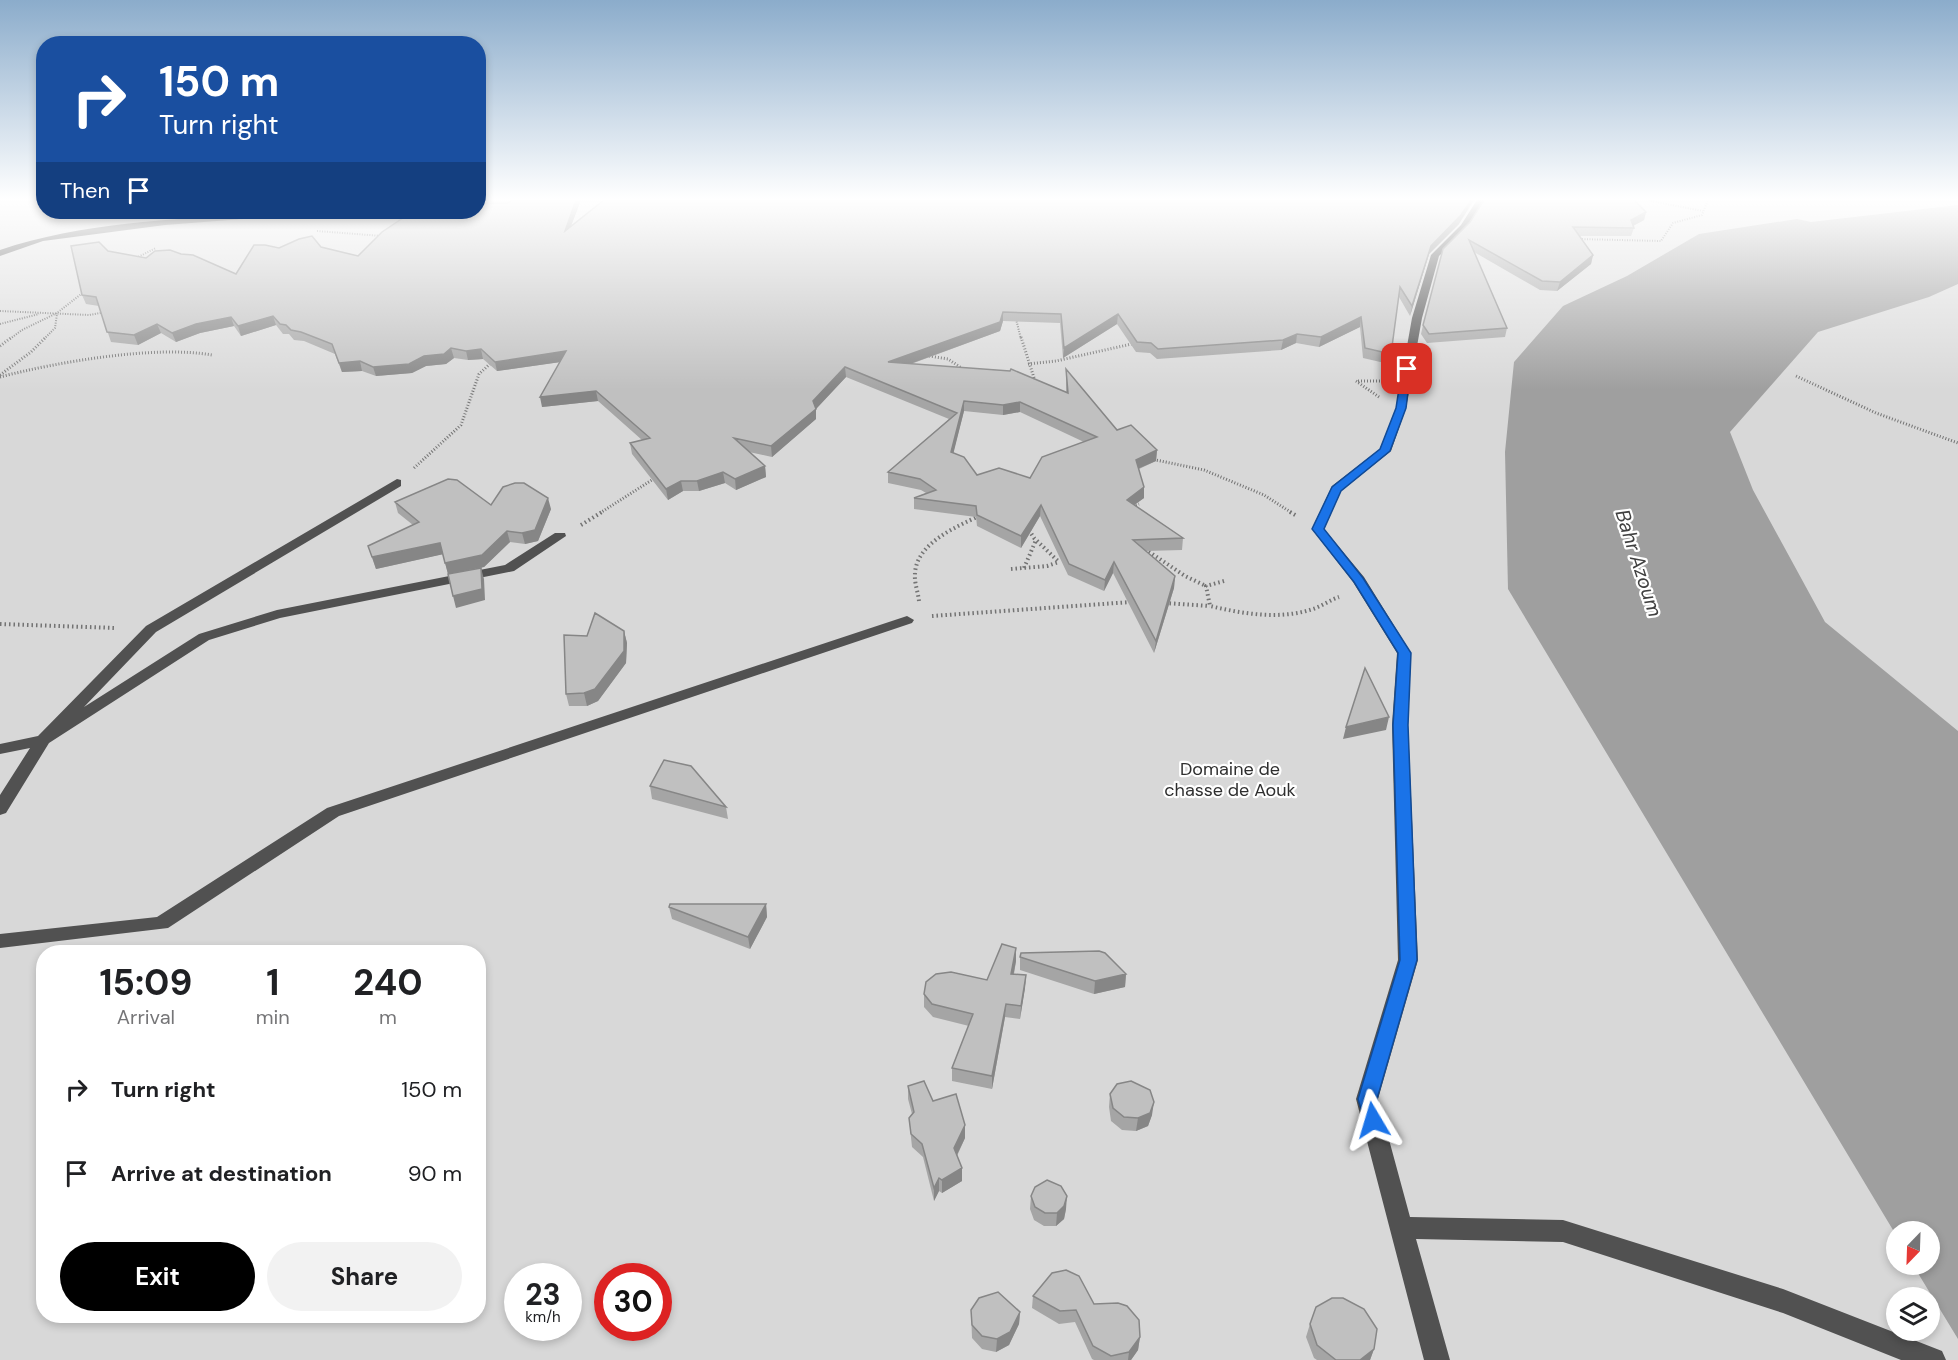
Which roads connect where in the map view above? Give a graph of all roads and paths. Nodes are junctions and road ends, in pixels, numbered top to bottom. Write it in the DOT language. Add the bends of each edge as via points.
graph roads {
  1 [pos="1433,263"];
  2 [pos="88,288"];
  3 [pos="0,311"];
  4 [pos="111,312"];
  5 [pos="46,313"];
  6 [pos="57,313"];
  7 [pos="1016,318"];
  8 [pos="0,324"];
  9 [pos="1137,342"];
  10 [pos="0,346"];
  11 [pos="924,355"];
  12 [pos="212,356"];
  13 [pos="493,361"];
  14 [pos="1028,364"];
  15 [pos="966,371"];
  16 [pos="0,376"];
  17 [pos="1796,376"];
  18 [pos="1037,384"];
  19 [pos="1958,443"];
  20 [pos="1146,458"];
  21 [pos="655,477"];
  22 [pos="397,483"];
  23 [pos="1139,504"];
  24 [pos="1122,509"];
  25 [pos="988,512"];
  26 [pos="1029,529"];
  27 [pos="1318,529"];
  28 [pos="560,536"];
  29 [pos="1036,540"];
  30 [pos="1139,545"];
  31 [pos="1067,559"];
  32 [pos="1059,562"];
  33 [pos="1024,568"];
  34 [pos="1011,569"];
  35 [pos="1224,581"];
  36 [pos="1206,586"];
  37 [pos="1366,592"];
  38 [pos="1135,602"];
  39 [pos="1164,603"];
  40 [pos="1210,606"];
  41 [pos="925,617"];
  42 [pos="907,620"];
  43 [pos="0,624"];
  44 [pos="151,629"];
  45 [pos="43,740"];
  46 [pos="0,749"];
  47 [pos="0,809"];
  48 [pos="0,941"];
  49 [pos="1402,1228"];
  50 [pos="1437,1360"];
  51 [pos="1933,1360"];
  1 -- 27 [label="street" via="1417,318 1401,408 1385,451 1336,489"];
  2 -- 6 [label="path"];
  3 -- 5 [label="path"];
  4 -- 6 [label="path"];
  5 -- 6 [label="path"];
  5 -- 8 [label="path"];
  6 -- 10 [label="path"];
  6 -- 16 [label="path" via="55,328"];
  7 -- 14 [label="path"];
  9 -- 14 [label="path"];
  11 -- 15 [label="path" via="948,359"];
  12 -- 16 [label="path" via="188,351 116,357"];
  13 -- 22 [label="path" via="479,374 461,425"];
  14 -- 18 [label="path"];
  17 -- 19 [label="path" via="1903,426"];
  20 -- 27 [label="path" via="1204,470 1264,495"];
  21 -- 28 [label="path" via="596,518"];
  22 -- 44 [label="street"];
  23 -- 24 [label="path"];
  25 -- 41 [label="path" via="952,529 920,554 915,571"];
  26 -- 29 [label="path"];
  27 -- 37 [label="street"];
  28 -- 45 [label="street" via="509,568 277,614 204,637"];
  29 -- 32 [label="path"];
  29 -- 33 [label="path"];
  30 -- 36 [label="path"];
  31 -- 32 [label="path"];
  32 -- 33 [label="path"];
  33 -- 34 [label="path"];
  35 -- 36 [label="path"];
  36 -- 40 [label="path"];
  37 -- 40 [label="path" via="1335,598 1315,609 1288,615 1255,615"];
  37 -- 49 [label="street" via="1404,653 1400,725 1408,960 1368,1099"];
  38 -- 41 [label="path"];
  39 -- 40 [label="path"];
  41 -- 42 [label="path"];
  42 -- 48 [label="street" via="333,813 161,923"];
  43 -- 44 [label="path"];
  44 -- 45 [label="street"];
  45 -- 46 [label="street"];
  45 -- 47 [label="street"];
  49 -- 50 [label="street"];
  49 -- 51 [label="street" via="1563,1230 1783,1301"];
}
